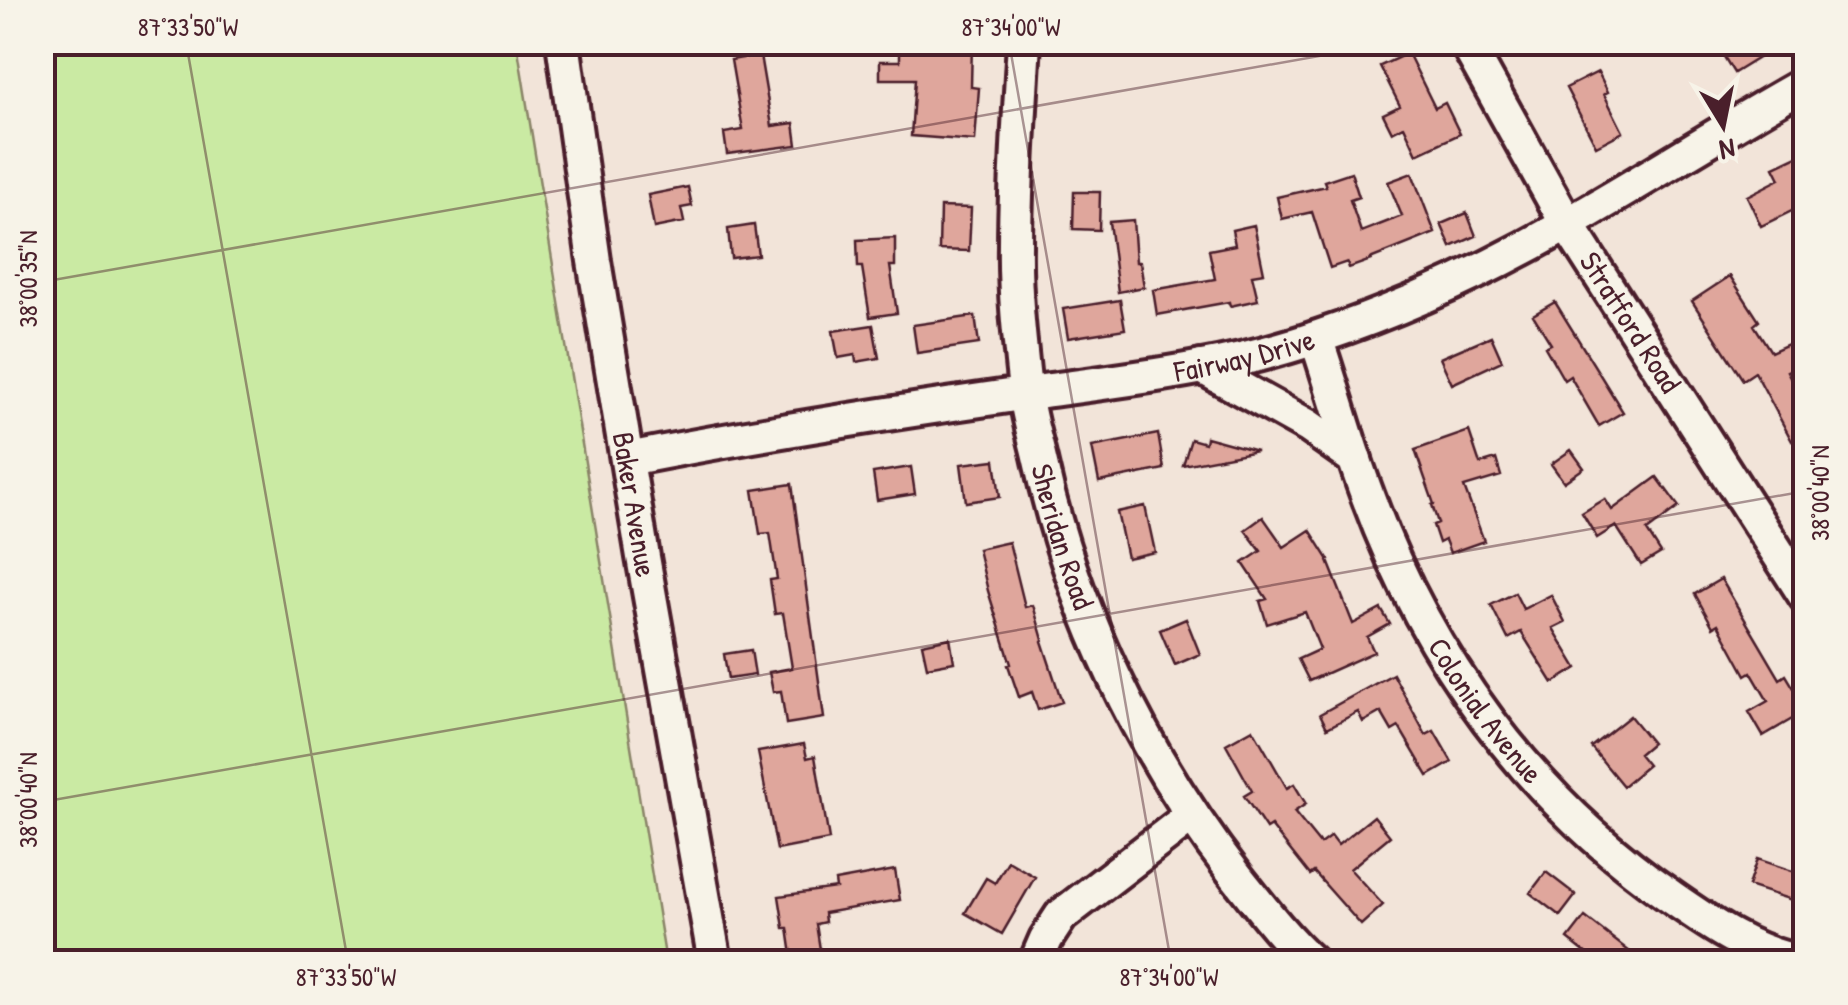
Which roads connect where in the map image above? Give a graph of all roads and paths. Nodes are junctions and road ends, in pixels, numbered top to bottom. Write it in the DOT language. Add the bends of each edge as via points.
graph roads {
  1 [pos="564,42"];
  2 [pos="1024,42"];
  3 [pos="1466,42"];
  4 [pos="1806,83"];
  5 [pos="1567,224"];
  6 [pos="1316,338"];
  7 [pos="1202,367"];
  8 [pos="1025,394"];
  9 [pos="628,458"];
  10 [pos="1354,459"];
  11 [pos="1806,597"];
  12 [pos="1192,815"];
  13 [pos="715,962"];
  14 [pos="1036,962"];
  15 [pos="1311,962"];
  16 [pos="1804,962"];
  1 -- 9 [label="street, Baker Avenue"];
  2 -- 8 [label="street, Sheridan Road" via="1014,250"];
  3 -- 5 [label="street, Stratford Road"];
  4 -- 5 [label="street, Fairway Drive"];
  5 -- 6 [label="street, Fairway Drive" via="1468,276"];
  5 -- 11 [label="street, Stratford Road"];
  6 -- 7 [label="street, Fairway Drive"];
  6 -- 10 [label="street, Colonial Avenue"];
  7 -- 8 [label="street, Fairway Drive"];
  7 -- 10 [label="street"];
  8 -- 9 [label="street, Fairway Drive"];
  8 -- 12 [label="street, Sheridan Road" via="1045,486 1084,609 1129,709"];
  9 -- 13 [label="street, Baker Avenue"];
  10 -- 16 [label="street, Colonial Avenue" via="1433,638 1464,690 1529,772 1638,874 1754,948"];
  12 -- 14 [label="street" via="1061,916"];
  12 -- 15 [label="street, Sheridan Road"];
}
